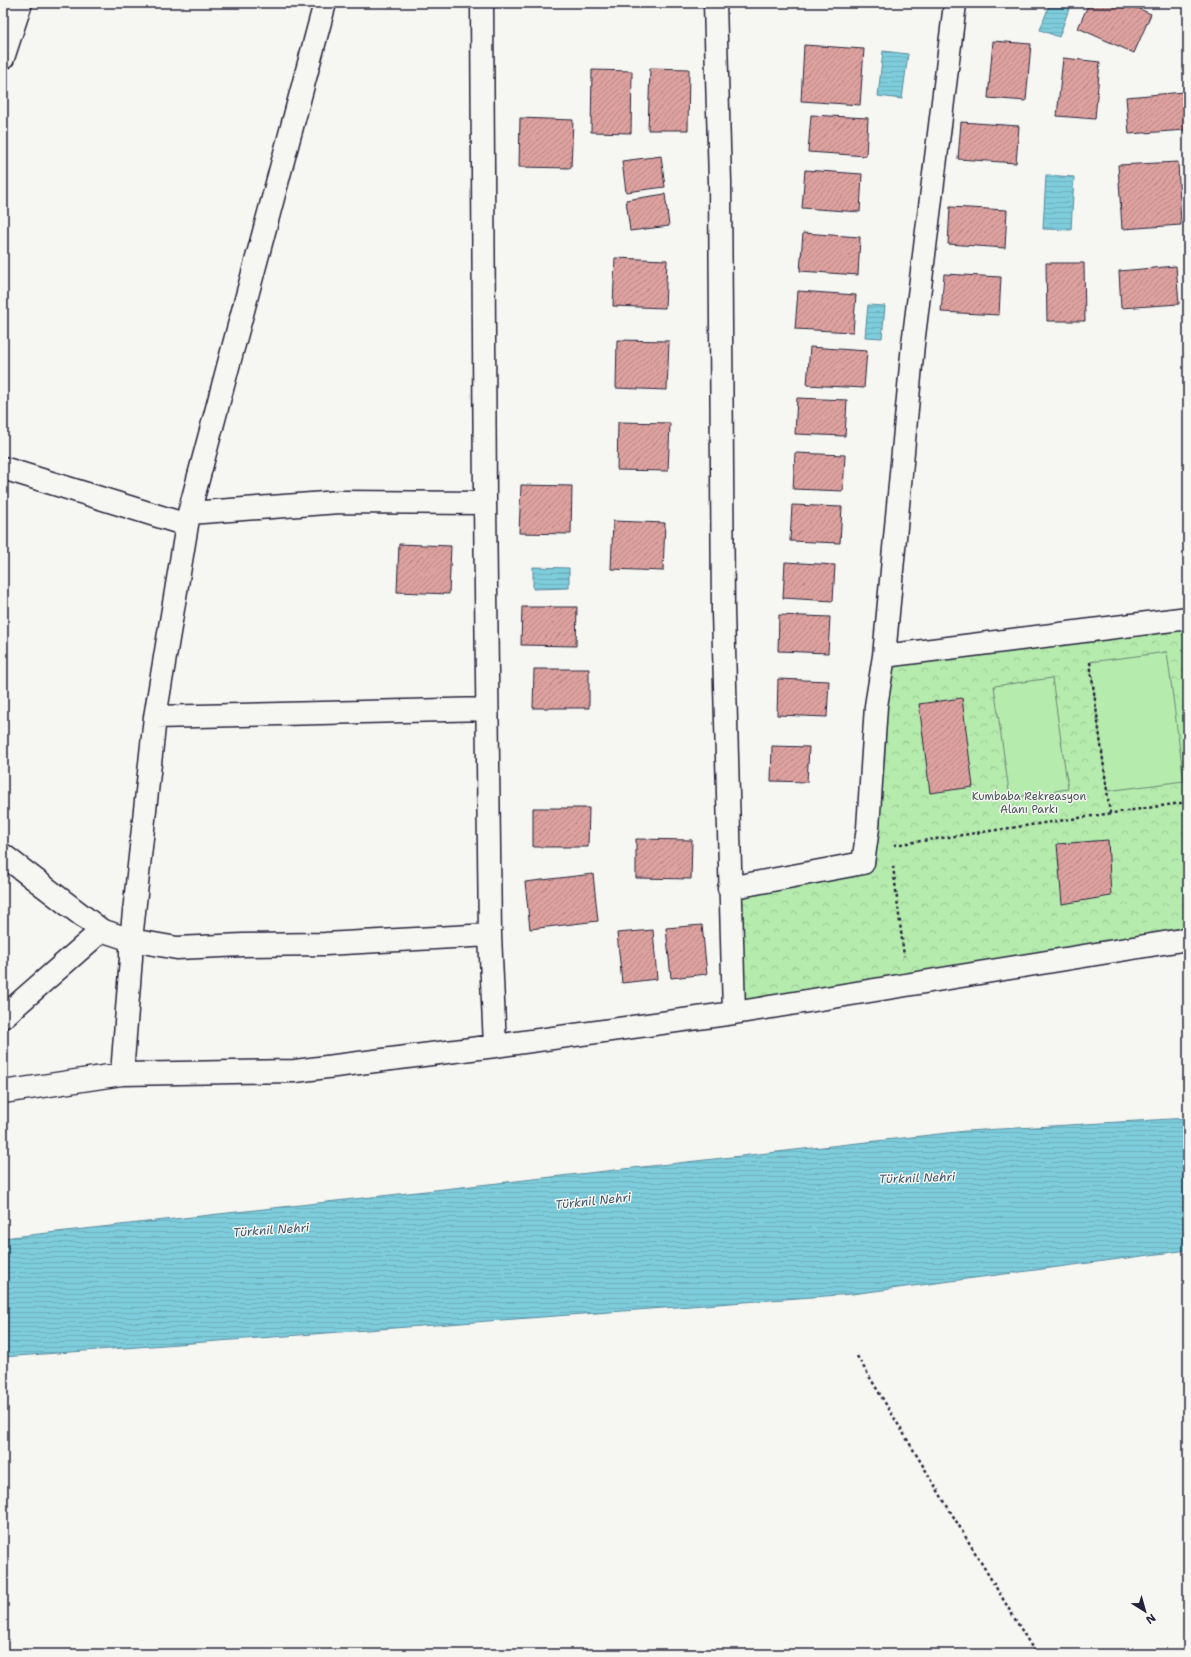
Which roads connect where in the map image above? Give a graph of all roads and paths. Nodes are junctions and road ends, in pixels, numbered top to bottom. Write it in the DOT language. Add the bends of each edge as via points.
graph roads {
  1 [pos="21,3"];
  2 [pos="325,3"];
  3 [pos="482,3"];
  4 [pos="715,3"];
  5 [pos="951,3"];
  6 [pos="3,58"];
  7 [pos="3,468"];
  8 [pos="485,503"];
  9 [pos="188,519"];
  10 [pos="1188,618"];
  11 [pos="884,656"];
  12 [pos="1090,662"];
  13 [pos="487,709"];
  14 [pos="155,717"];
  15 [pos="1188,802"];
  16 [pos="1110,813"];
  17 [pos="890,845"];
  18 [pos="3,855"];
  19 [pos="892,861"];
  20 [pos="729,888"];
  21 [pos="101,930"];
  22 [pos="490,935"];
  23 [pos="1188,938"];
  24 [pos="131,940"];
  25 [pos="908,985"];
  26 [pos="734,1013"];
  27 [pos="3,1017"];
  28 [pos="495,1046"];
  29 [pos="122,1074"];
  30 [pos="3,1092"];
  31 [pos="857,1356"];
  32 [pos="1036,1654"];
  1 -- 6 [label="street"];
  2 -- 9 [label="street"];
  3 -- 8 [label="street"];
  4 -- 20 [label="street" via="720,190 723,612"];
  5 -- 11 [label="street" via="913,344"];
  7 -- 9 [label="street"];
  8 -- 9 [label="street" via="339,502"];
  8 -- 13 [label="street"];
  9 -- 14 [label="street"];
  10 -- 11 [label="street"];
  11 -- 20 [label="street" via="876,706 868,828 863,863"];
  12 -- 16 [label="path"];
  13 -- 14 [label="street"];
  13 -- 22 [label="street"];
  14 -- 24 [label="street"];
  15 -- 16 [label="path"];
  16 -- 17 [label="path"];
  18 -- 21 [label="street"];
  19 -- 25 [label="path"];
  20 -- 26 [label="street"];
  21 -- 24 [label="street"];
  21 -- 27 [label="street"];
  22 -- 24 [label="street" via="325,944 178,948"];
  22 -- 28 [label="street"];
  23 -- 25 [label="street"];
  24 -- 29 [label="street"];
  25 -- 26 [label="street"];
  26 -- 28 [label="street"];
  28 -- 29 [label="street" via="295,1071"];
  29 -- 30 [label="street"];
  31 -- 32 [label="path"];
}
